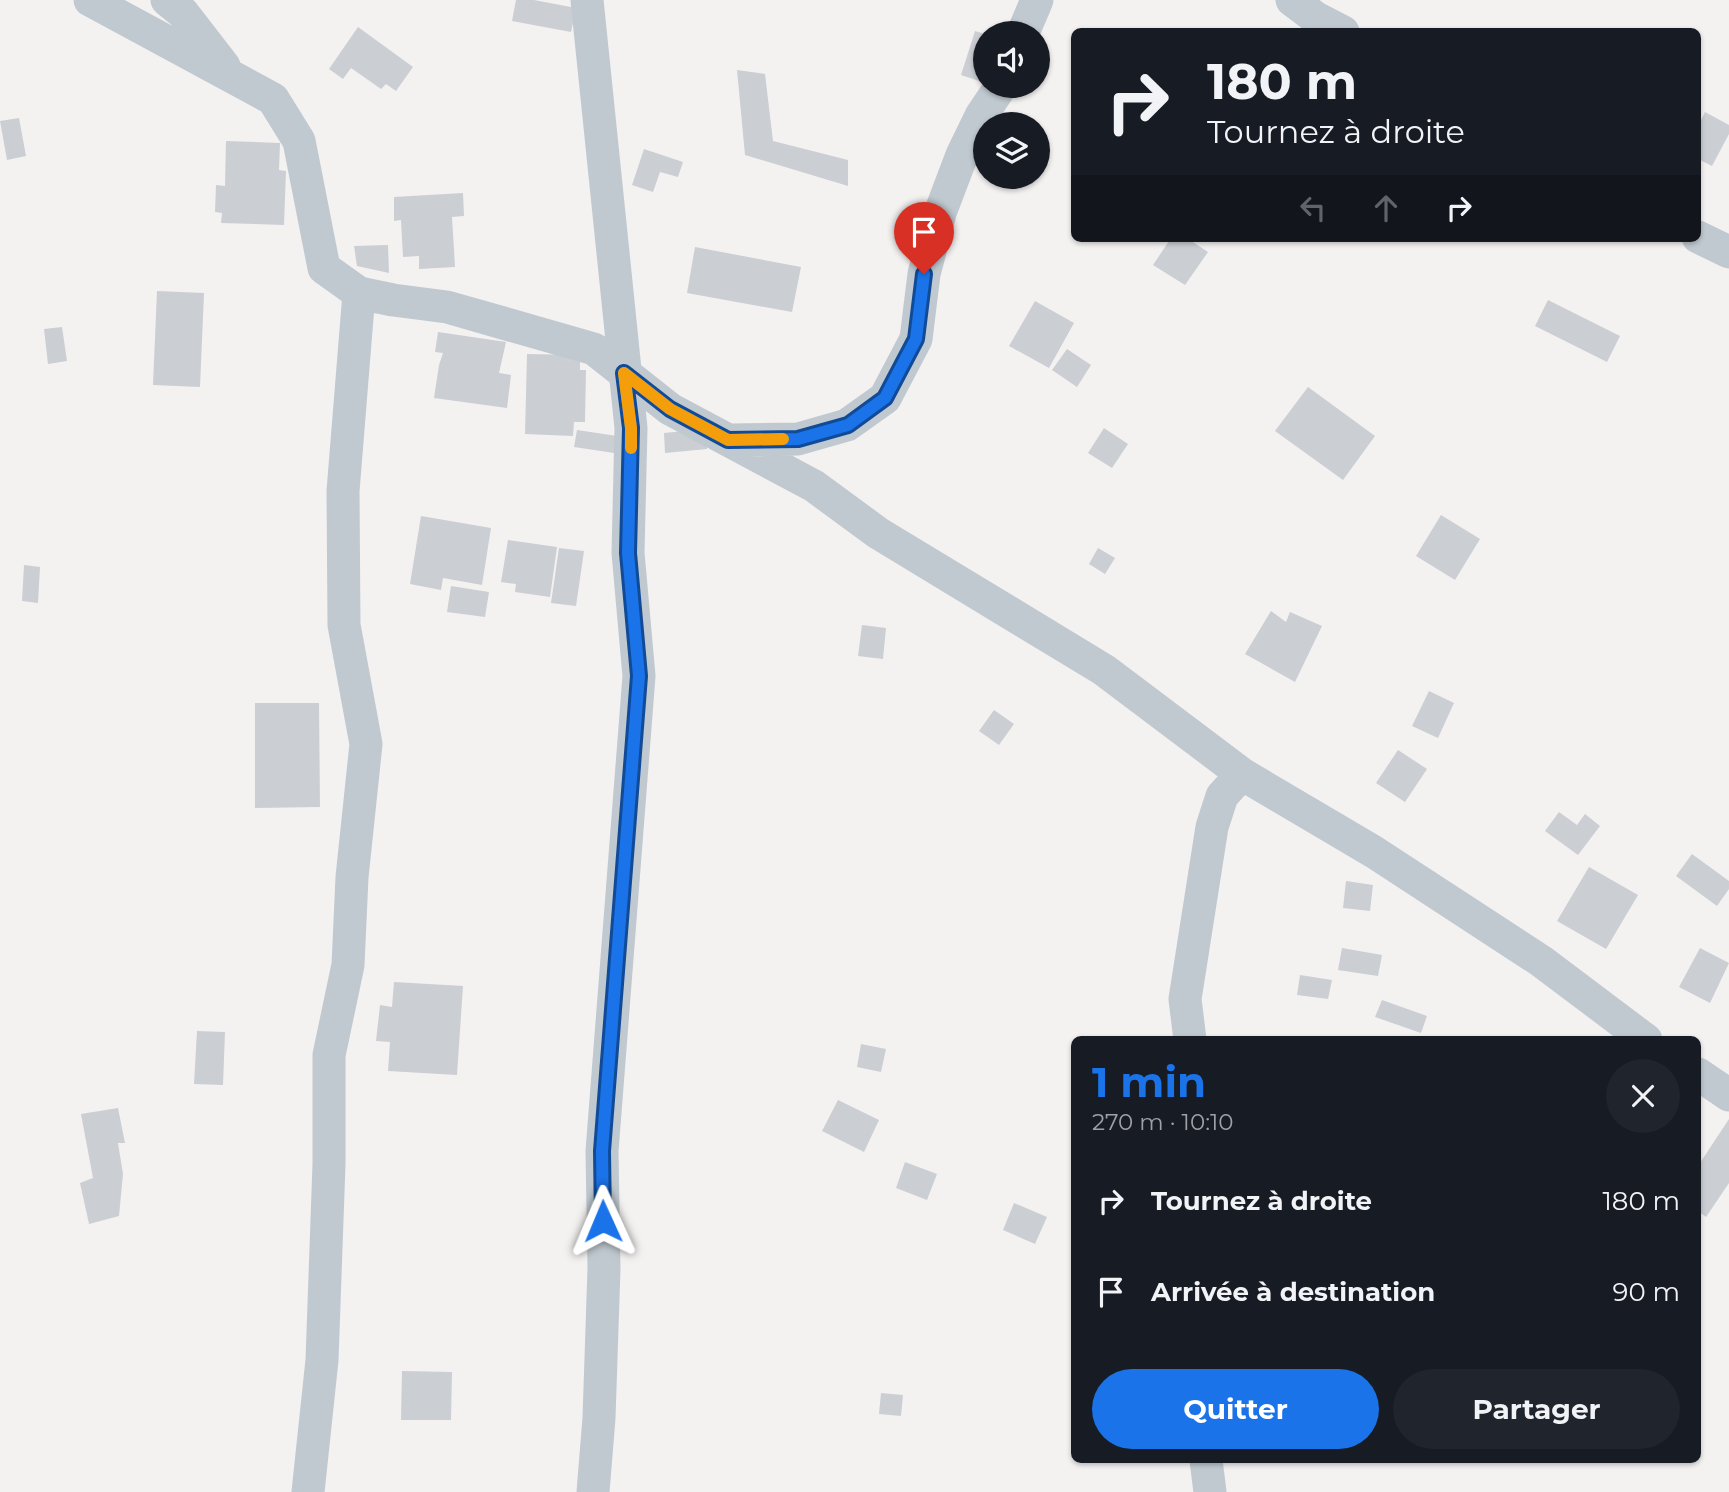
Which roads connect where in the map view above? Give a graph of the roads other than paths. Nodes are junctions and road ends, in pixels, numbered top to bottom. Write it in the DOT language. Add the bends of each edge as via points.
graph roads {
  1 [pos="90,0"];
  2 [pos="167,0"];
  3 [pos="587,0"];
  4 [pos="1037,0"];
  5 [pos="1292,0"];
  6 [pos="1028,21"];
  7 [pos="1335,28"];
  8 [pos="237,81"];
  9 [pos="993,98"];
  10 [pos="1701,238"];
  11 [pos="1729,252"];
  12 [pos="359,293"];
  13 [pos="624,373"];
  14 [pos="728,440"];
  15 [pos="1242,774"];
  16 [pos="1190,1036"];
  17 [pos="1641,1036"];
  18 [pos="1701,1076"];
  19 [pos="1729,1095"];
  20 [pos="1206,1463"];
  21 [pos="308,1492"];
  22 [pos="593,1492"];
  23 [pos="1210,1492"];
  1 -- 8 [label="street"];
  2 -- 8 [label="street" via="183,13"];
  3 -- 13 [label="street"];
  4 -- 6 [label="street"];
  5 -- 7 [label="street"];
  8 -- 12 [label="street" via="273,99 299,141 324,268"];
  9 -- 14 [label="street" via="962,155 940,213 924,274 916,339 885,398 848,425 798,439"];
  10 -- 11 [label="street"];
  12 -- 13 [label="street" via="447,307 594,349"];
  12 -- 21 [label="street" via="343,491 344,625 366,744 348,965 329,1055 322,1360"];
  13 -- 14 [label="street" via="670,409"];
  13 -- 22 [label="street" via="631,428 628,553 639,676 602,1151 604,1268"];
  14 -- 15 [label="street" via="814,486 878,533 1104,670"];
  15 -- 16 [label="street" via="1222,796 1212,827 1185,999"];
  15 -- 17 [label="street" via="1374,852 1541,961"];
  18 -- 19 [label="street"];
  20 -- 23 [label="street"];
}
